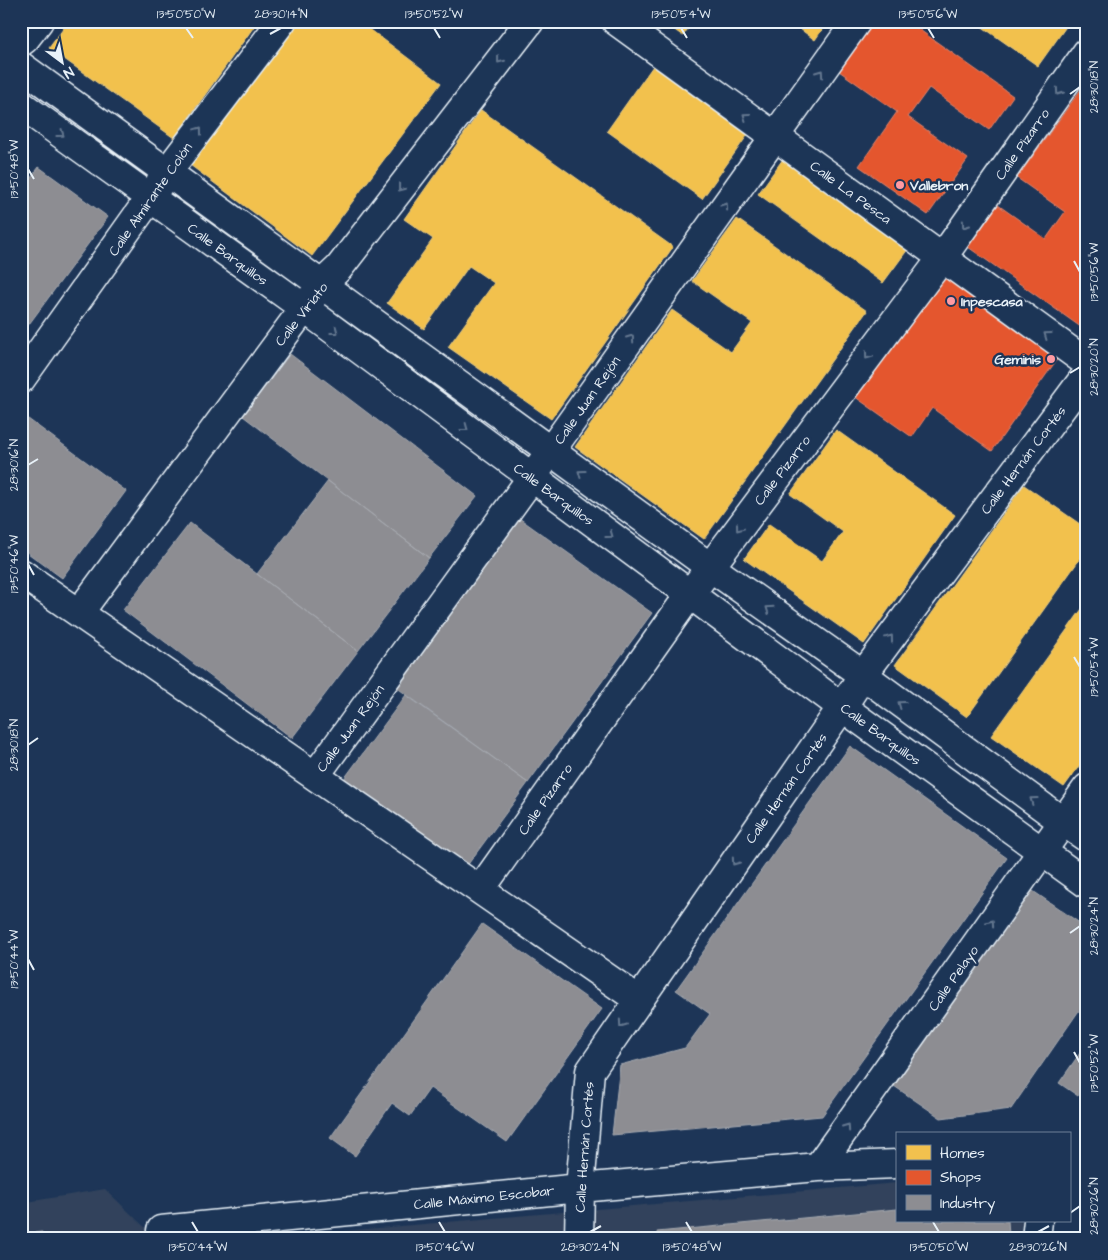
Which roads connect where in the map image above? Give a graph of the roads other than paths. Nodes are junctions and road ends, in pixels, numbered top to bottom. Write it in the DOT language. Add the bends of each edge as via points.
graph roads {
  1 [pos="39,21"];
  2 [pos="282,21"];
  3 [pos="530,21"];
  4 [pos="616,21"];
  5 [pos="857,21"];
  6 [pos="21,42"];
  7 [pos="1087,52"];
  8 [pos="21,66"];
  9 [pos="21,106"];
  10 [pos="774,137"];
  11 [pos="167,172"];
  12 [pos="150,198"];
  13 [pos="942,258"];
  14 [pos="322,284"];
  15 [pos="304,308"];
  16 [pos="1087,364"];
  17 [pos="1087,374"];
  18 [pos="21,379"];
  19 [pos="551,451"];
  20 [pos="532,477"];
  21 [pos="710,567"];
  22 [pos="21,573"];
  23 [pos="690,594"];
  24 [pos="79,613"];
  25 [pos="863,675"];
  26 [pos="842,707"];
  27 [pos="315,776"];
  28 [pos="1087,788"];
  29 [pos="1062,821"];
  30 [pos="1087,838"];
  31 [pos="1042,851"];
  32 [pos="1087,884"];
  33 [pos="480,890"];
  34 [pos="639,1000"];
  35 [pos="896,1164"];
  36 [pos="818,1167"];
  37 [pos="580,1188"];
  38 [pos="1038,1222"];
  39 [pos="160,1230"];
  40 [pos="579,1239"];
  41 [pos="1036,1239"];
  1 -- 6 [label="street"];
  11 -- 2 [label="street, Calle Almirante Colón, one-way"];
  3 -- 14 [label="street, Calle Viriato, one-way" via="339,268"];
  10 -- 4 [label="street, Calle La Pesca, one-way"];
  10 -- 5 [label="street, Calle Juan Rejón, one-way"];
  7 -- 13 [label="street, Calle Pizarro, one-way"];
  8 -- 11 [label="street"];
  9 -- 12 [label="street, Calle Barquillos, one-way"];
  10 -- 13 [label="street, Calle La Pesca"];
  19 -- 10 [label="street, Calle Juan Rejón, one-way"];
  11 -- 12 [label="street, Calle Almirante Colón"];
  11 -- 14 [label="street"];
  12 -- 15 [label="street, Calle Barquillos"];
  12 -- 18 [label="street, Calle Almirante Colón"];
  16 -- 13 [label="street, Calle La Pesca, one-way"];
  13 -- 21 [label="street, Calle Pizarro, one-way"];
  14 -- 15 [label="street, Calle Viriato"];
  14 -- 19 [label="street"];
  15 -- 20 [label="street, Calle Barquillos, one-way"];
  15 -- 24 [label="street, Calle Viriato"];
  25 -- 17 [label="street, Calle Hernán Cortés, one-way"];
  19 -- 20 [label="street, Calle Juan Rejón"];
  21 -- 19 [label="street, one-way"];
  20 -- 23 [label="street, Calle Barquillos, one-way"];
  20 -- 27 [label="street, Calle Juan Rejón"];
  21 -- 23 [label="street, Calle Pizarro"];
  25 -- 21 [label="street, one-way"];
  22 -- 24 [label="street"];
  23 -- 26 [label="street, Calle Barquillos"];
  23 -- 33 [label="street, Calle Pizarro"];
  24 -- 27 [label="street"];
  25 -- 26 [label="street, Calle Hernán Cortés"];
  29 -- 25 [label="street, one-way"];
  26 -- 31 [label="street, Calle Barquillos"];
  26 -- 34 [label="street, Calle Hernán Cortés, one-way"];
  27 -- 33 [label="street"];
  28 -- 29 [label="street, Calle Pelayo"];
  29 -- 30 [label="street"];
  29 -- 31 [label="street, Calle Pelayo"];
  31 -- 32 [label="street, Calle Barquillos"];
  36 -- 31 [label="street, Calle Pelayo, one-way"];
  33 -- 34 [label="street"];
  34 -- 37 [label="street, Calle Hernán Cortés, one-way" via="590,1071"];
  35 -- 36 [label="street, Calle Máximo Escobar"];
  36 -- 37 [label="street, Calle Máximo Escobar"];
  37 -- 39 [label="street, Calle Máximo Escobar"];
  37 -- 40 [label="street, Calle Hernán Cortés"];
  38 -- 41 [label="street"];
}
